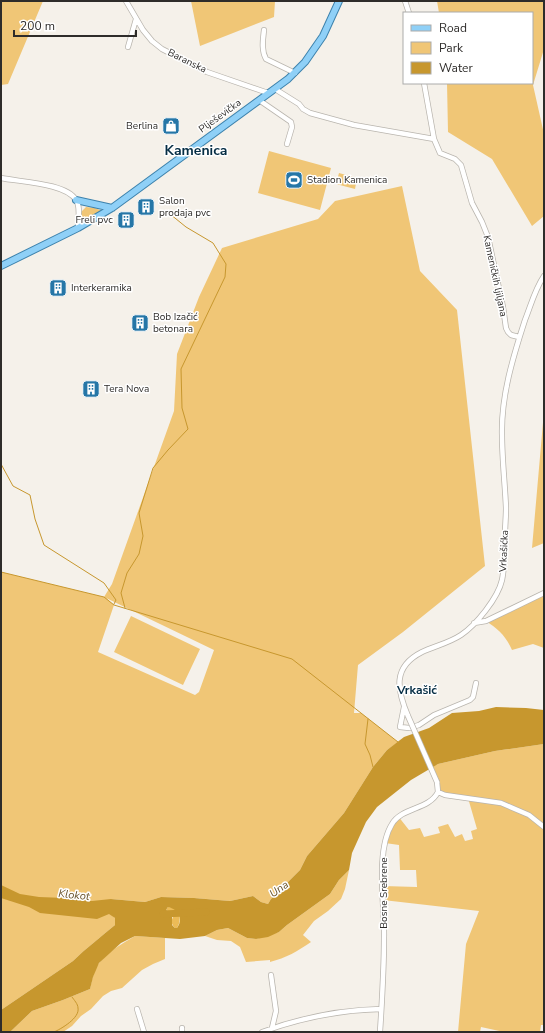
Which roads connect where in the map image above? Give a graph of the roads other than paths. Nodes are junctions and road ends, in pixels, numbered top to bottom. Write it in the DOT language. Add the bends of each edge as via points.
graph roads {
  1 [pos="126,1"];
  2 [pos="339,1"];
  3 [pos="405,1"];
  4 [pos="409,12"];
  5 [pos="136,19"];
  6 [pos="264,30"];
  7 [pos="128,47"];
  8 [pos="295,73"];
  9 [pos="424,84"];
  10 [pos="275,89"];
  11 [pos="268,93"];
  12 [pos="259,100"];
  13 [pos="434,139"];
  14 [pos="287,144"];
  15 [pos="1,178"];
  16 [pos="76,200"];
  17 [pos="112,208"];
  18 [pos="78,228"];
  19 [pos="1,266"];
  20 [pos="544,276"];
  21 [pos="519,337"];
  22 [pos="544,593"];
  23 [pos="474,624"];
  24 [pos="476,683"];
  25 [pos="404,707"];
  26 [pos="438,792"];
  27 [pos="544,827"];
  28 [pos="271,975"];
  29 [pos="137,1009"];
  30 [pos="381,1009"];
  31 [pos="272,1028"];
  32 [pos="144,1032"];
  33 [pos="262,1032"];
  34 [pos="380,1032"];
  1 -- 5 [label="street, Baranska"];
  2 -- 8 [label="main road, Plješevička" via="323,36"];
  3 -- 4 [label="street"];
  5 -- 7 [label="street"];
  5 -- 11 [label="street, Baranska" via="152,41 168,53 207,72"];
  6 -- 8 [label="street" via="263,52 266,59"];
  8 -- 10 [label="main road, Plješevička"];
  9 -- 13 [label="street, Kameničkih ljiljana"];
  10 -- 11 [label="main road, Plješevička"];
  10 -- 13 [label="street" via="310,114 354,125"];
  11 -- 12 [label="main road, Plješevička"];
  12 -- 14 [label="street" via="291,122"];
  12 -- 17 [label="main road, Plješevička"];
  13 -- 21 [label="street, Kameničkih ljiljana" via="440,153 455,159 461,165 472,203 488,237 506,328 512,335"];
  15 -- 16 [label="street" via="60,189"];
  16 -- 17 [label="main road"];
  16 -- 18 [label="street"];
  17 -- 18 [label="main road, Plješevička"];
  18 -- 19 [label="main road, Plješevička"];
  20 -- 21 [label="street, Vrkašićka"];
  21 -- 23 [label="street, Vrkašićka" via="504,397 502,423 506,507 502,581 495,597"];
  22 -- 23 [label="street" via="486,621"];
  23 -- 25 [label="street, Vrkašićka" via="461,635 421,652 406,664 399,681"];
  24 -- 25 [label="street" via="470,700 434,715 419,725 400,727"];
  25 -- 26 [label="street, Vrkašićka, bridge" via="437,782"];
  26 -- 27 [label="street" via="501,803 529,815"];
  26 -- 30 [label="street, Bosne Srebrene" via="428,802 398,816 391,824 384,846"];
  28 -- 31 [label="street" via="276,1011"];
  29 -- 32 [label="street"];
  30 -- 31 [label="street" via="327,1014"];
  30 -- 34 [label="street, Bosne Srebrene"];
  31 -- 33 [label="street"];
}
